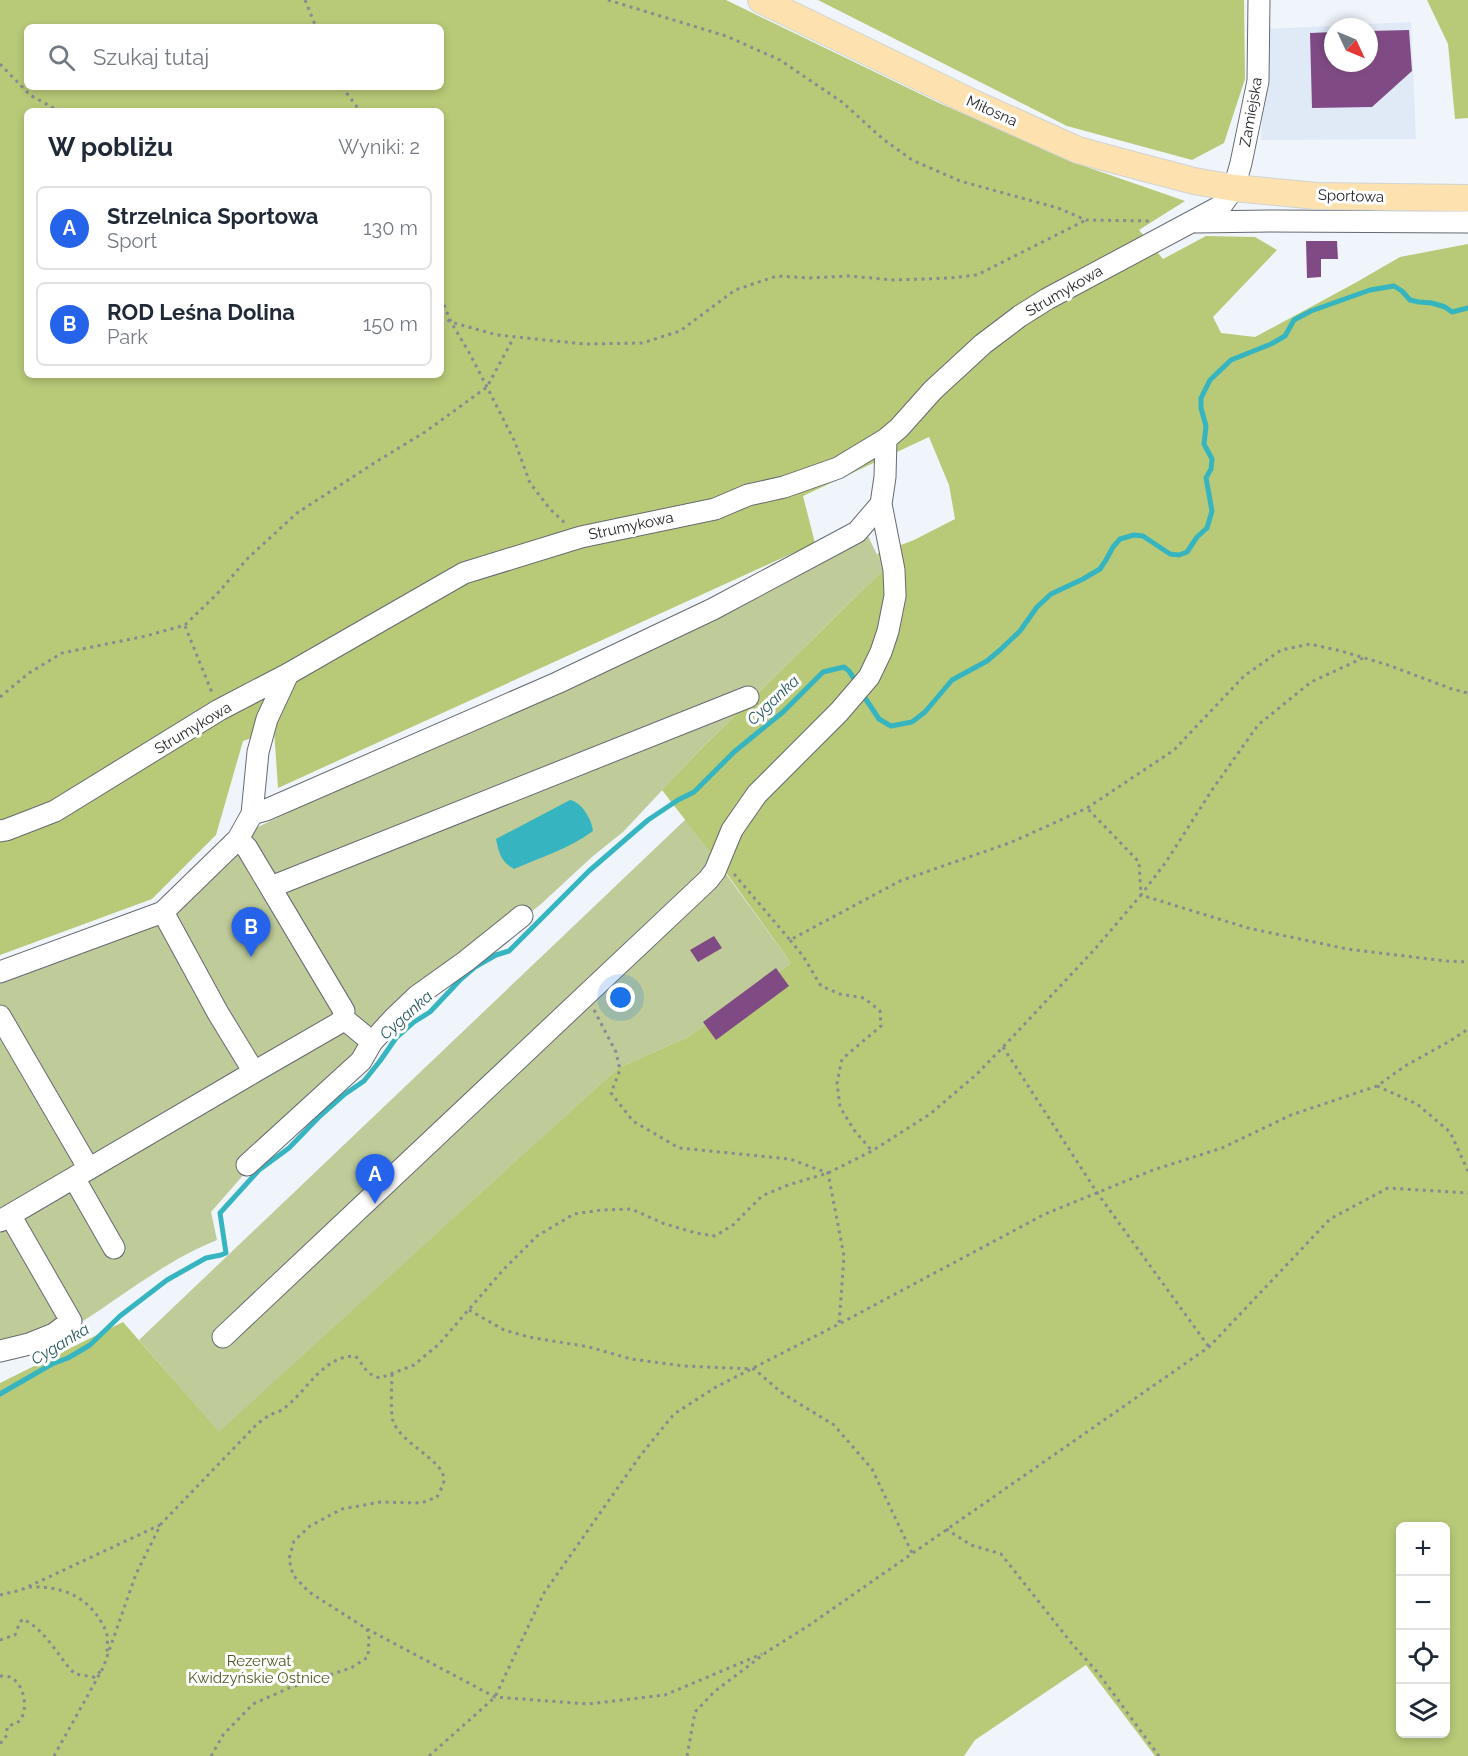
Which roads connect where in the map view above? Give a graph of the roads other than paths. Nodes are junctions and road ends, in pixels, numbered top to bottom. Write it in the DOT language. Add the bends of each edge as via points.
graph roads {
  1 [pos="761,0"];
  2 [pos="1259,0"];
  3 [pos="1234,188"];
  4 [pos="1468,198"];
  5 [pos="1192,222"];
  6 [pos="1468,222"];
  7 [pos="886,439"];
  8 [pos="881,504"];
  9 [pos="288,674"];
  10 [pos="748,697"];
  11 [pos="252,814"];
  12 [pos="0,831"];
  13 [pos="238,839"];
  14 [pos="271,887"];
  15 [pos="163,912"];
  16 [pos="522,916"];
  17 [pos="0,972"];
  18 [pos="0,1016"];
  19 [pos="343,1018"];
  20 [pos="372,1042"];
  21 [pos="254,1072"];
  22 [pos="248,1165"];
  23 [pos="82,1174"];
  24 [pos="4,1216"];
  25 [pos="114,1248"];
  26 [pos="223,1337"];
  27 [pos="1,1349"];
  1 -- 3 [label="main road, Miłosna" via="1078,150"];
  2 -- 3 [label="street, Zamiejska" via="1258,81"];
  3 -- 4 [label="main road, Sportowa" via="1317,195"];
  3 -- 5 [label="street, Strumykowa" via="1221,206"];
  5 -- 6 [label="street"];
  5 -- 7 [label="street, Strumykowa" via="1020,316 950,374"];
  7 -- 8 [label="street"];
  7 -- 9 [label="street, Strumykowa" via="838,468 715,509 581,537 464,573"];
  8 -- 11 [label="street" via="857,532 713,609 557,683"];
  8 -- 26 [label="street" via="895,596 881,652 869,677 839,712 758,794 732,830 716,871"];
  9 -- 11 [label="street" via="267,719 258,752"];
  9 -- 12 [label="street, Strumykowa" via="219,711 56,811"];
  10 -- 14 [label="street"];
  11 -- 13 [label="street"];
  13 -- 14 [label="street" via="248,848"];
  13 -- 15 [label="street"];
  14 -- 19 [label="street" via="344,1011"];
  15 -- 17 [label="street"];
  15 -- 21 [label="street"];
  16 -- 20 [label="street" via="417,996"];
  18 -- 23 [label="street"];
  19 -- 20 [label="street"];
  19 -- 21 [label="street"];
  20 -- 22 [label="street" via="361,1061"];
  21 -- 23 [label="street"];
  23 -- 24 [label="street"];
  23 -- 25 [label="street"];
  24 -- 27 [label="street" via="71,1321 38,1341"];
}
